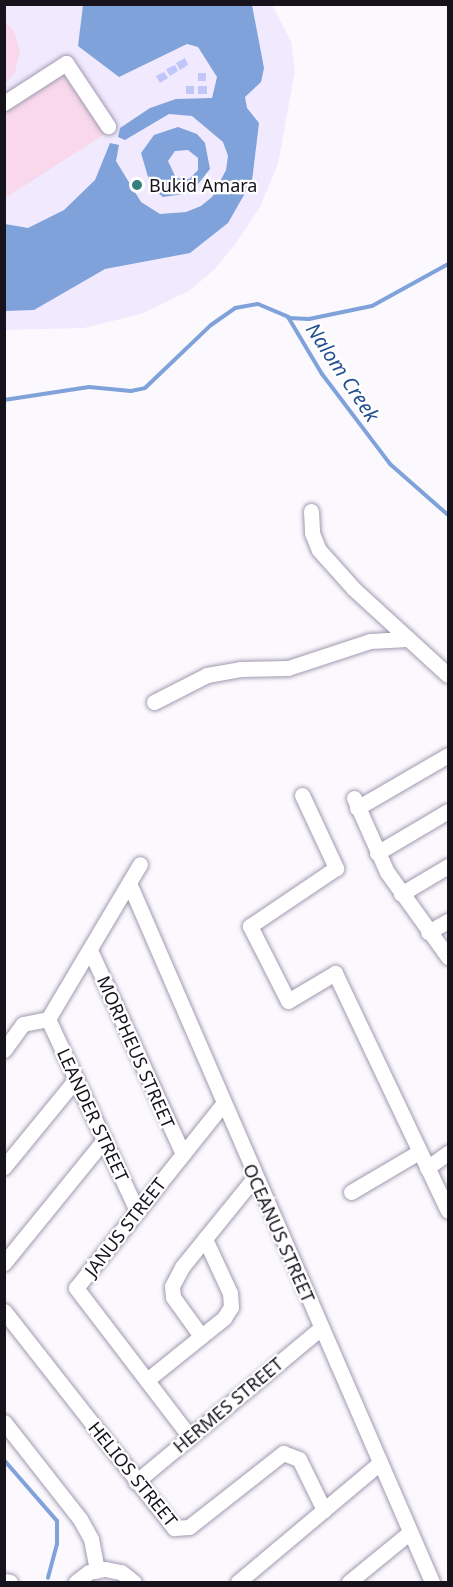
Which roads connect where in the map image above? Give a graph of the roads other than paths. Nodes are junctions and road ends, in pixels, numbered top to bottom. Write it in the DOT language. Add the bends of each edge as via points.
graph roads {
  1 [pos="4,103"];
  2 [pos="108,126"];
  3 [pos="311,511"];
  4 [pos="407,639"];
  5 [pos="448,675"];
  6 [pos="154,702"];
  7 [pos="448,755"];
  8 [pos="302,795"];
  9 [pos="448,811"];
  10 [pos="377,853"];
  11 [pos="140,864"];
  12 [pos="448,867"];
  13 [pos="129,883"];
  14 [pos="400,894"];
  15 [pos="448,921"];
  16 [pos="428,932"];
  17 [pos="90,950"];
  18 [pos="448,957"];
  19 [pos="48,1019"];
  20 [pos="4,1050"];
  21 [pos="76,1079"];
  22 [pos="223,1104"];
  23 [pos="104,1140"];
  24 [pos="419,1152"];
  25 [pos="448,1153"];
  26 [pos="183,1154"];
  27 [pos="4,1167"];
  28 [pos="427,1168"];
  29 [pos="255,1177"];
  30 [pos="351,1192"];
  31 [pos="448,1208"];
  32 [pos="137,1211"];
  33 [pos="205,1239"];
  34 [pos="4,1263"];
  35 [pos="4,1311"];
  36 [pos="321,1328"];
  37 [pos="201,1336"];
  38 [pos="147,1380"];
  39 [pos="4,1422"];
  40 [pos="190,1437"];
  41 [pos="380,1463"];
  42 [pos="136,1482"];
  43 [pos="324,1510"];
  44 [pos="410,1532"];
  45 [pos="97,1570"];
  46 [pos="4,1581"];
  47 [pos="10,1582"];
  48 [pos="76,1582"];
  49 [pos="134,1582"];
  50 [pos="238,1582"];
  51 [pos="349,1582"];
  52 [pos="432,1582"];
  1 -- 2 [label="street" via="66,63"];
  3 -- 4 [label="street" via="312,533 319,550"];
  4 -- 5 [label="street"];
  4 -- 6 [label="street" via="370,641 288,668 241,669 207,675"];
  7 -- 10 [label="street" via="356,803"];
  8 -- 24 [label="street" via="336,868 250,926 288,1001 335,973"];
  9 -- 10 [label="street"];
  10 -- 14 [label="street"];
  11 -- 13 [label="street"];
  12 -- 14 [label="street"];
  13 -- 17 [label="street"];
  13 -- 22 [label="street, OCEANUS STREET"];
  14 -- 16 [label="street"];
  15 -- 16 [label="street"];
  16 -- 18 [label="street"];
  17 -- 19 [label="street"];
  17 -- 26 [label="street, MORPHEUS STREET"];
  19 -- 20 [label="street" via="22,1023"];
  19 -- 21 [label="street, LEANDER STREET"];
  21 -- 23 [label="street, LEANDER STREET"];
  21 -- 27 [label="street"];
  22 -- 26 [label="street, JANUS STREET"];
  22 -- 29 [label="street, OCEANUS STREET"];
  23 -- 32 [label="street, LEANDER STREET"];
  23 -- 34 [label="street"];
  24 -- 28 [label="street"];
  24 -- 30 [label="street"];
  25 -- 28 [label="street"];
  26 -- 32 [label="street, JANUS STREET"];
  28 -- 31 [label="street"];
  29 -- 33 [label="street"];
  29 -- 36 [label="street, OCEANUS STREET"];
  32 -- 38 [label="street, JANUS STREET" via="76,1288"];
  33 -- 37 [label="street" via="230,1293 231,1307"];
  33 -- 37 [label="street" via="172,1286 173,1297"];
  35 -- 42 [label="street, HELIOS STREET"];
  36 -- 40 [label="street, HERMES STREET"];
  36 -- 41 [label="street, OCEANUS STREET"];
  37 -- 38 [label="street"];
  38 -- 40 [label="street, JANUS STREET"];
  39 -- 45 [label="street" via="80,1519 91,1539"];
  40 -- 42 [label="street, HERMES STREET"];
  41 -- 43 [label="street"];
  41 -- 44 [label="street, OCEANUS STREET"];
  42 -- 43 [label="street, HELIOS STREET" via="169,1524 184,1530 279,1455 289,1452 299,1459"];
  43 -- 50 [label="street"];
  44 -- 51 [label="street"];
  44 -- 52 [label="street, OCEANUS STREET"];
  45 -- 48 [label="street"];
  45 -- 49 [label="street" via="120,1572"];
  46 -- 47 [label="street"];
}
